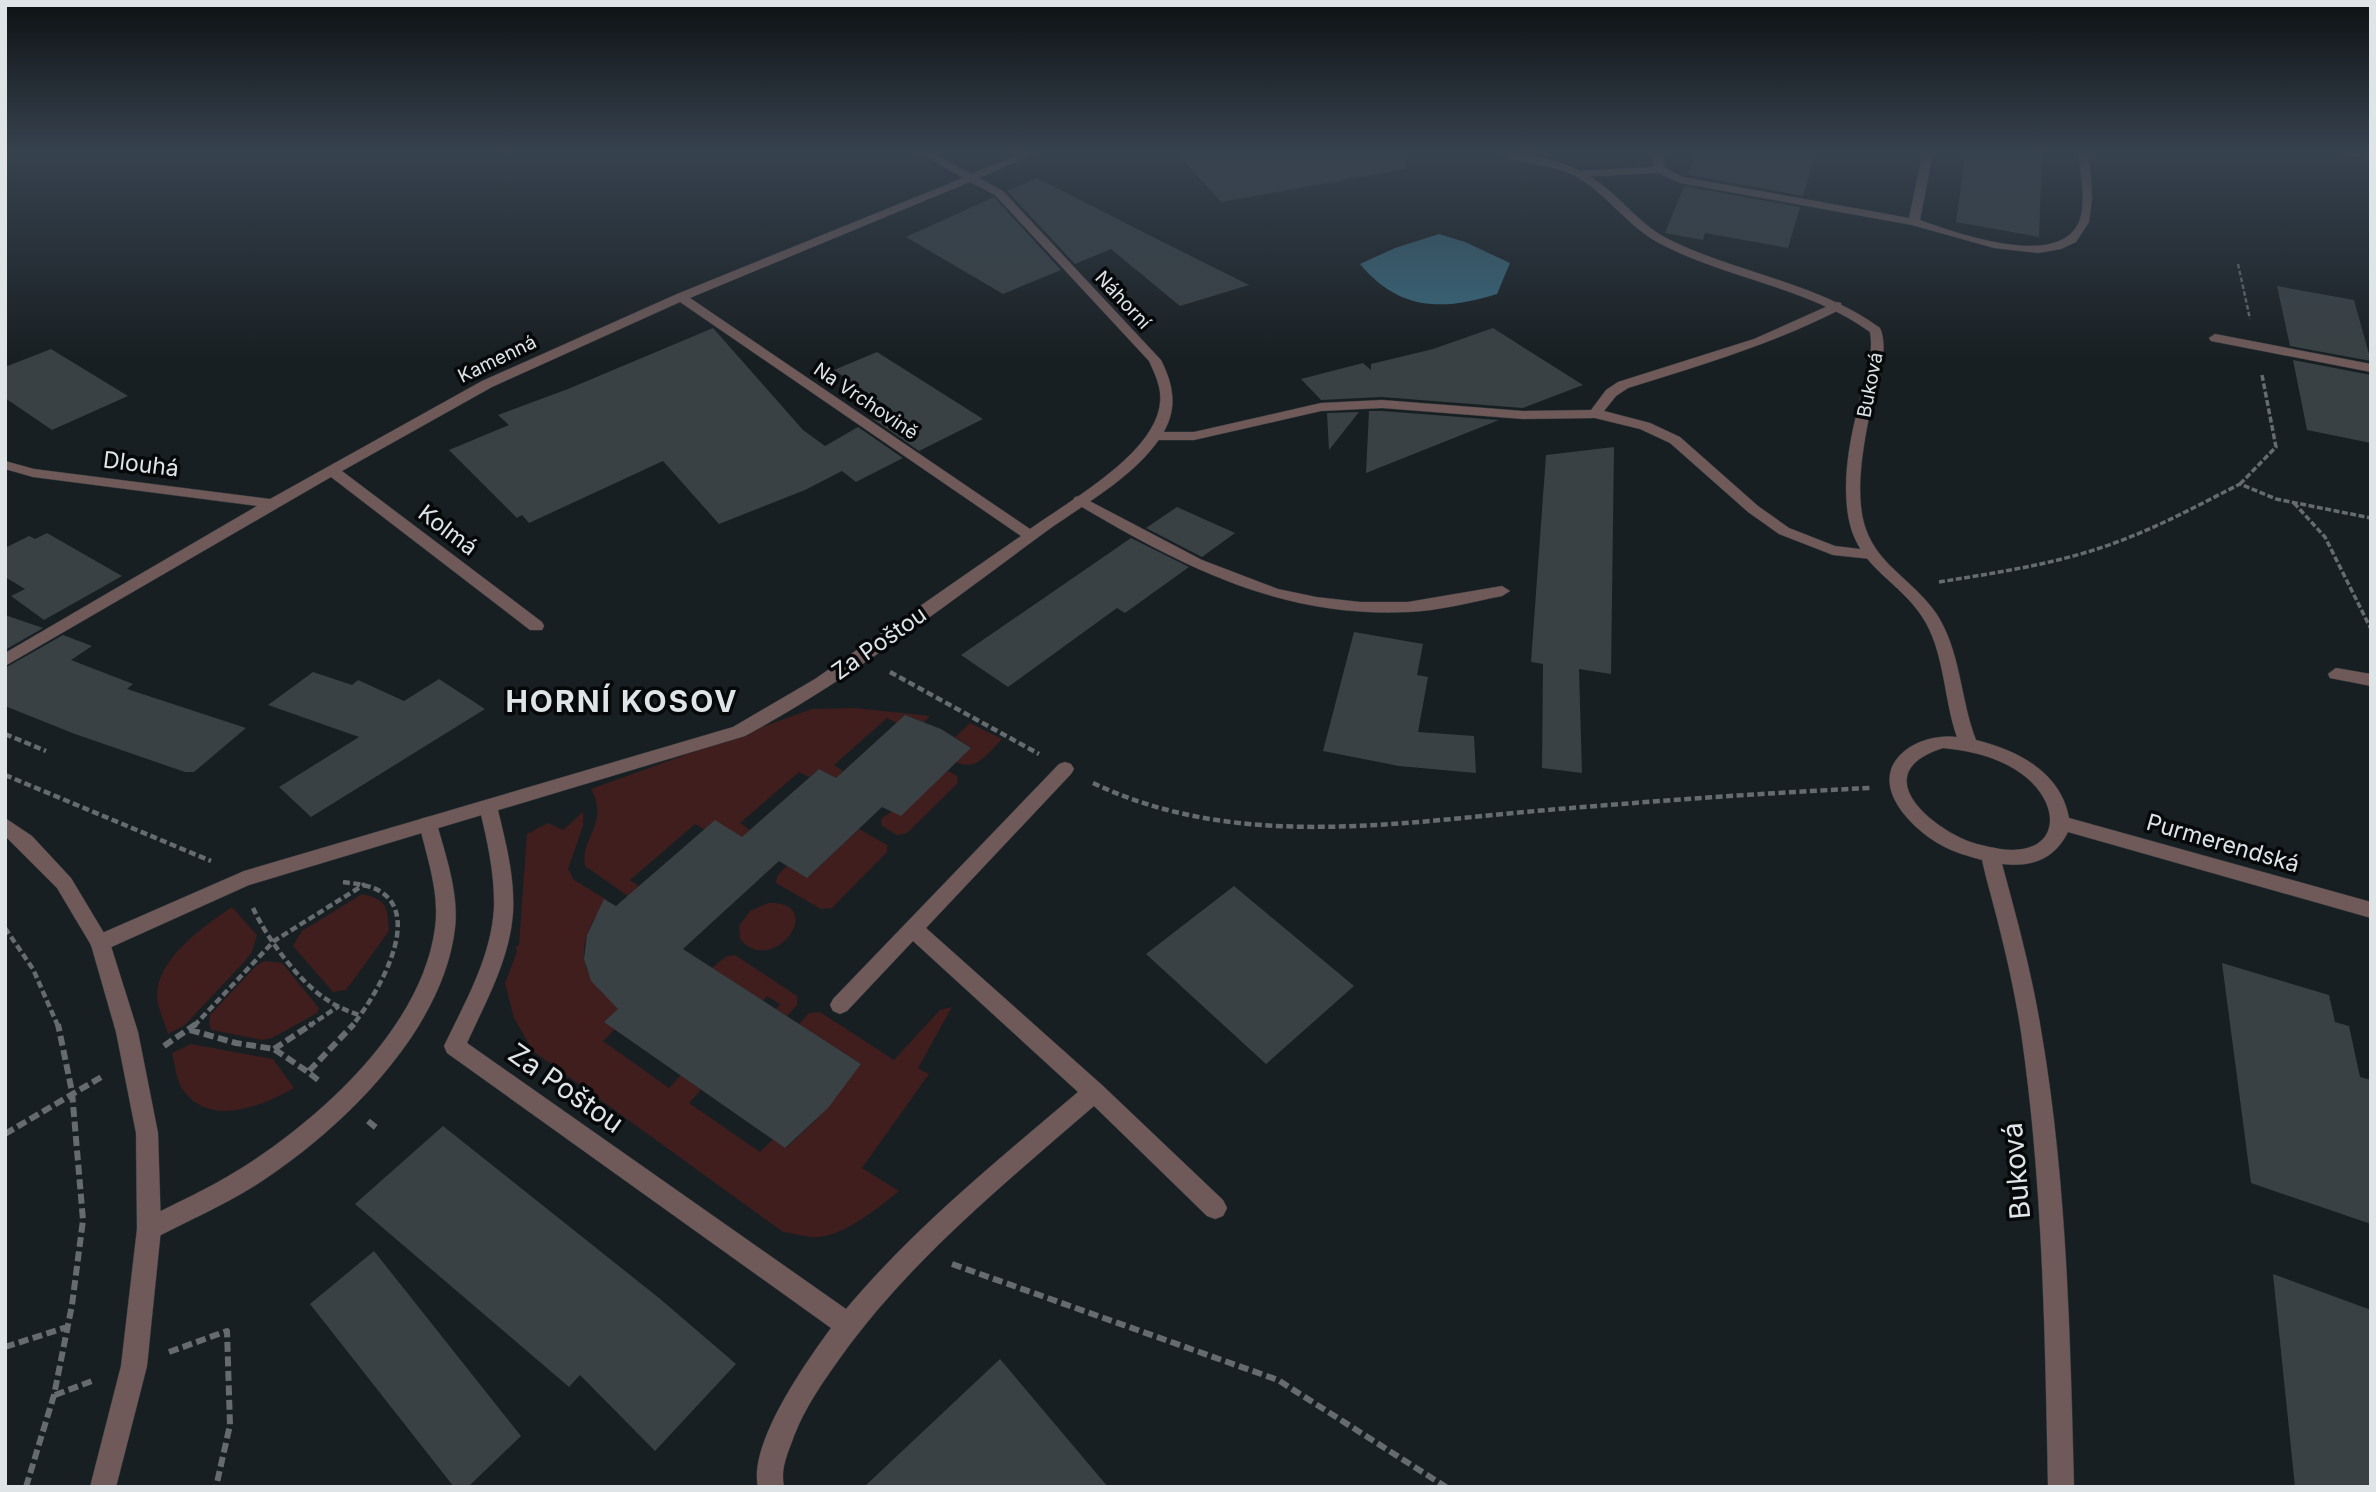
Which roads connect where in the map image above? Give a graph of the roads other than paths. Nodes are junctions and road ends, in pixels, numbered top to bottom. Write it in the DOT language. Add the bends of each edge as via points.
graph roads {
  1 [pos="867,222"];
  2 [pos="1026,222"];
  3 [pos="1635,222"];
  4 [pos="1914,222"];
  5 [pos="2083,222"];
  6 [pos="681,297"];
  7 [pos="1837,306"];
  8 [pos="2215,338"];
  9 [pos="1155,360"];
  10 [pos="2371,368"];
  11 [pos="1595,414"];
  12 [pos="1155,436"];
  13 [pos="5,465"];
  14 [pos="333,471"];
  15 [pos="1080,500"];
  16 [pos="272,504"];
  17 [pos="1030,536"];
  18 [pos="1871,554"];
  19 [pos="1502,591"];
  20 [pos="536,626"];
  21 [pos="5,660"];
  22 [pos="2336,674"];
  23 [pos="2371,680"];
  24 [pos="1968,743"];
  25 [pos="1065,769"];
  26 [pos="488,806"];
  27 [pos="2062,823"];
  28 [pos="428,824"];
  29 [pos="5,825"];
  30 [pos="1990,855"];
  31 [pos="2371,910"];
  32 [pos="913,929"];
  33 [pos="100,943"];
  34 [pos="840,1005"];
  35 [pos="1094,1092"];
  36 [pos="1216,1208"];
  37 [pos="149,1229"];
  38 [pos="846,1324"];
  39 [pos="103,1487"];
  40 [pos="771,1487"];
  41 [pos="2061,1487"];
  1 -- 6 [label="street, Kamenná"];
  2 -- 9 [label="street, Náhorní"];
  3 -- 7 [label="street, Buková" via="1705,260"];
  4 -- 5 [label="street" via="1978,241 2055,248 2073,239"];
  6 -- 14 [label="street, Kamenná" via="487,384"];
  6 -- 17 [label="street, Na Vrchovině"];
  7 -- 11 [label="street" via="1729,355 1622,385"];
  7 -- 18 [label="street, Buková" via="1876,331 1879,346 1852,485 1861,540"];
  8 -- 10 [label="street"];
  9 -- 12 [label="street, Za Poštou" via="1168,387 1166,412"];
  11 -- 12 [label="street" via="1522,415 1382,404 1321,407 1194,436"];
  11 -- 18 [label="street" via="1645,426 1675,440 1752,509 1784,531 1833,550"];
  12 -- 15 [label="street, Za Poštou"];
  13 -- 16 [label="street, Dlouhá" via="33,473"];
  14 -- 16 [label="street, Kamenná"];
  14 -- 20 [label="street, Kolmá"];
  15 -- 17 [label="street, Za Poštou"];
  15 -- 19 [label="street" via="1160,547 1270,594 1330,605 1409,607"];
  16 -- 21 [label="street, Kamenná"];
  17 -- 26 [label="street, Za Poštou" via="860,656 739,732"];
  18 -- 24 [label="street, Buková" via="1933,622"];
  22 -- 23 [label="street"];
  24 -- 27 [label="street" via="2003,755 2034,774 2059,806"];
  24 -- 30 [label="street" via="1922,746 1906,755 1898,770 1899,788 1907,805 1931,829 1965,848"];
  25 -- 32 [label="street"];
  26 -- 28 [label="street, Za Poštou"];
  26 -- 38 [label="street, Za Poštou" via="502,870 502,925 489,970 454,1046"];
  27 -- 30 [label="street" via="2059,837 2048,848 2013,857"];
  27 -- 31 [label="street, Purmerendská"];
  28 -- 33 [label="street, Za Poštou" via="244,879"];
  28 -- 37 [label="street" via="446,901 445,931 436,972 416,1013 356,1090 302,1138 248,1177"];
  29 -- 33 [label="street" via="64,883"];
  30 -- 41 [label="street, Buková" via="2020,973 2039,1090 2051,1238"];
  32 -- 34 [label="street"];
  32 -- 35 [label="street"];
  33 -- 37 [label="street" via="133,1061 147,1133"];
  35 -- 36 [label="street"];
  35 -- 38 [label="street" via="912,1252"];
  37 -- 39 [label="street" via="134,1366"];
  38 -- 40 [label="street" via="782,1431 767,1474"];
}
